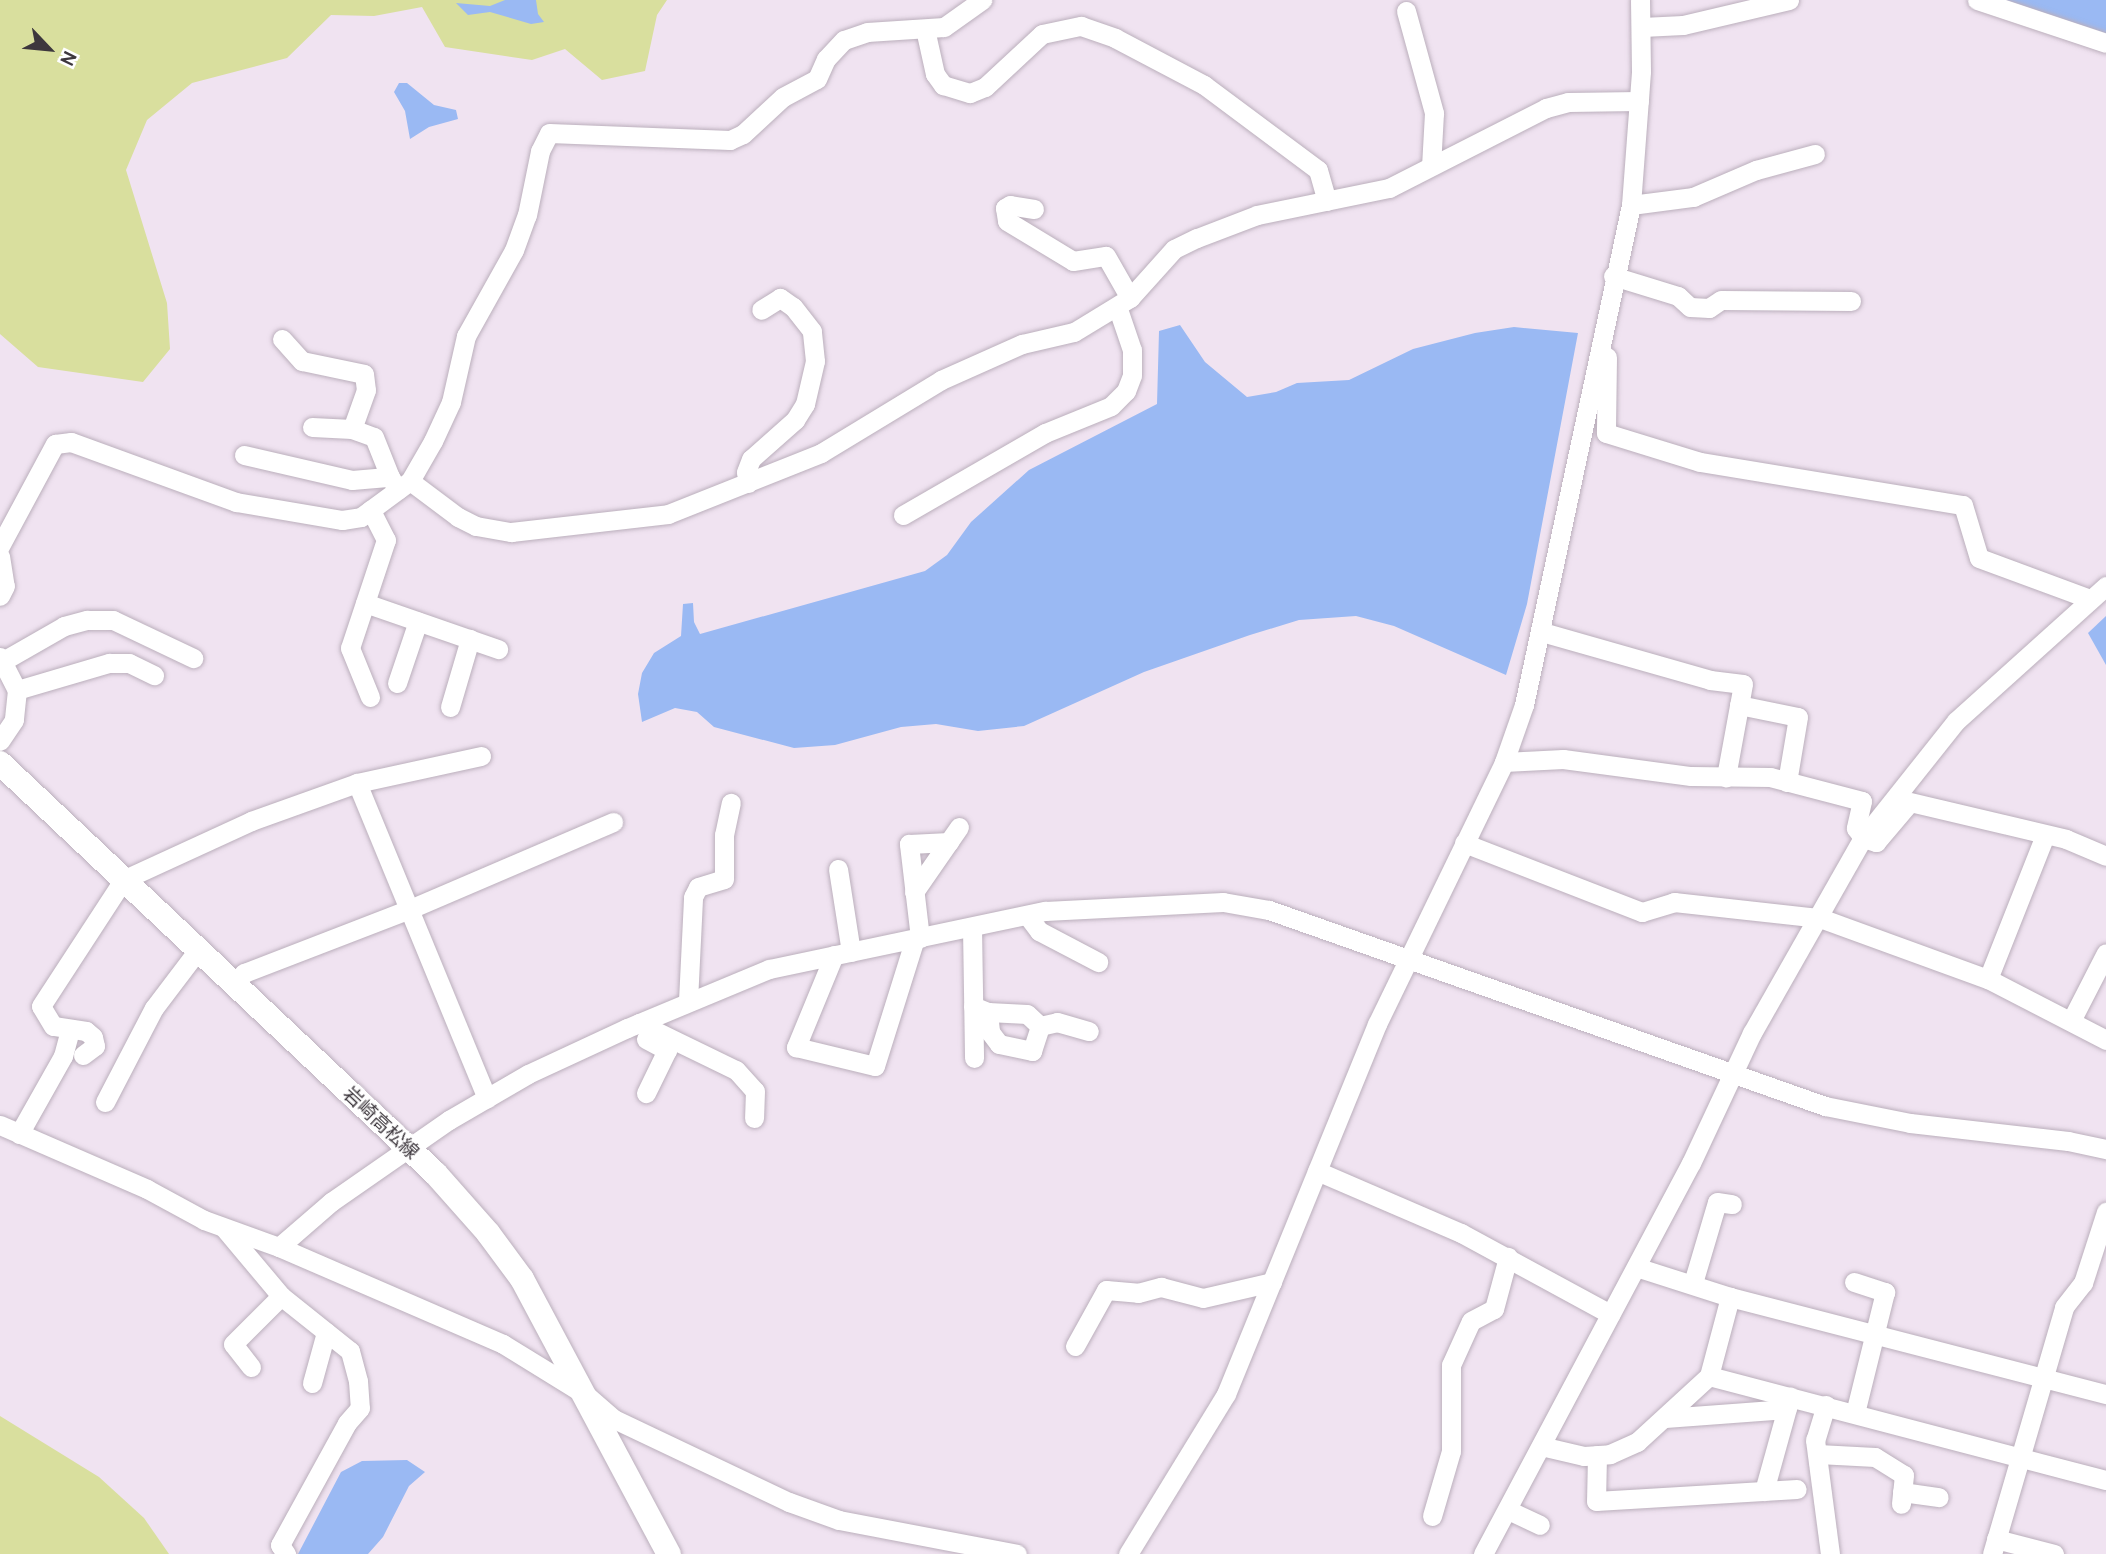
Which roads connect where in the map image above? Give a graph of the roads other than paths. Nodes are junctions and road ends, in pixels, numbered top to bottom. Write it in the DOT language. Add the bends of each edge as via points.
graph roads {
  1 [pos="982,0"];
  2 [pos="1640,0"];
  3 [pos="1788,0"];
  4 [pos="1977,0"];
  5 [pos="1406,11"];
  6 [pos="1642,27"];
  7 [pos="925,29"];
  8 [pos="2106,43"];
  9 [pos="1639,102"];
  10 [pos="1815,154"];
  11 [pos="1431,166"];
  12 [pos="1327,201"];
  13 [pos="1631,205"];
  14 [pos="1034,209"];
  15 [pos="1611,285"];
  16 [pos="1851,301"];
  17 [pos="1123,302"];
  18 [pos="761,310"];
  19 [pos="282,339"];
  20 [pos="312,427"];
  21 [pos="352,429"];
  22 [pos="244,455"];
  23 [pos="400,482"];
  24 [pos="748,484"];
  25 [pos="371,510"];
  26 [pos="903,515"];
  27 [pos="0,546"];
  28 [pos="0,556"];
  29 [pos="2106,586"];
  30 [pos="0,596"];
  31 [pos="2090,599"];
  32 [pos="365,603"];
  33 [pos="418,621"];
  34 [pos="1542,632"];
  35 [pos="470,639"];
  36 [pos="498,649"];
  37 [pos="193,658"];
  38 [pos="1,659"];
  39 [pos="154,675"];
  40 [pos="397,683"];
  41 [pos="17,690"];
  42 [pos="370,697"];
  43 [pos="1739,705"];
  44 [pos="450,707"];
  45 [pos="0,741"];
  46 [pos="481,756"];
  47 [pos="1504,762"];
  48 [pos="0,763"];
  49 [pos="1726,777"];
  50 [pos="1787,782"];
  51 [pos="358,783"];
  52 [pos="731,803"];
  53 [pos="612,822"];
  54 [pos="2045,835"];
  55 [pos="1863,838"];
  56 [pos="1464,843"];
  57 [pos="2106,856"];
  58 [pos="838,869"];
  59 [pos="123,880"];
  60 [pos="914,892"];
  61 [pos="410,909"];
  62 [pos="1027,915"];
  63 [pos="1821,918"];
  64 [pos="972,927"];
  65 [pos="918,938"];
  66 [pos="198,950"];
  67 [pos="2106,953"];
  68 [pos="842,954"];
  69 [pos="1407,956"];
  70 [pos="1097,962"];
  71 [pos="1988,979"];
  72 [pos="234,984"];
  73 [pos="688,1001"];
  74 [pos="980,1009"];
  75 [pos="2071,1021"];
  76 [pos="633,1025"];
  77 [pos="1040,1026"];
  78 [pos="70,1030"];
  79 [pos="1089,1031"];
  80 [pos="2106,1040"];
  81 [pos="83,1055"];
  82 [pos="974,1058"];
  83 [pos="1731,1074"];
  84 [pos="646,1093"];
  85 [pos="487,1098"];
  86 [pos="105,1102"];
  87 [pos="754,1118"];
  88 [pos="0,1125"];
  89 [pos="19,1134"];
  90 [pos="408,1149"];
  91 [pos="2106,1149"];
  92 [pos="1317,1171"];
  93 [pos="1732,1203"];
  94 [pos="2106,1212"];
  95 [pos="223,1227"];
  96 [pos="279,1247"];
  97 [pos="1508,1257"];
  98 [pos="1636,1267"];
  99 [pos="1272,1282"];
  100 [pos="1854,1282"];
  101 [pos="1693,1283"];
  102 [pos="281,1296"];
  103 [pos="1730,1297"];
  104 [pos="1610,1314"];
  105 [pos="326,1332"];
  106 [pos="1876,1333"];
  107 [pos="1075,1346"];
  108 [pos="251,1367"];
  109 [pos="1709,1376"];
  110 [pos="2042,1377"];
  111 [pos="313,1383"];
  112 [pos="2106,1394"];
  113 [pos="586,1395"];
  114 [pos="1788,1402"];
  115 [pos="1826,1405"];
  116 [pos="1855,1413"];
  117 [pos="1665,1418"];
  118 [pos="1541,1446"];
  119 [pos="1818,1454"];
  120 [pos="1597,1455"];
  121 [pos="2018,1457"];
  122 [pos="2106,1480"];
  123 [pos="1797,1489"];
  124 [pos="1764,1491"];
  125 [pos="1939,1497"];
  126 [pos="1507,1510"];
  127 [pos="1432,1516"];
  128 [pos="1540,1525"];
  129 [pos="1994,1546"];
  130 [pos="286,1554"];
  131 [pos="669,1554"];
  132 [pos="1017,1554"];
  133 [pos="1128,1554"];
  134 [pos="1483,1554"];
  135 [pos="1830,1554"];
  136 [pos="2054,1554"];
  1 -- 7 [label="street" via="944,27"];
  2 -- 6 [label="street"];
  3 -- 6 [label="street" via="1683,24"];
  4 -- 8 [label="street"];
  5 -- 11 [label="street" via="1434,113"];
  6 -- 9 [label="street"];
  7 -- 12 [label="street" via="935,74 943,85 971,93 985,87 1042,34 1082,26 1115,38 1204,85 1318,170"];
  7 -- 23 [label="street" via="867,32 844,40 825,59 817,79 783,97 743,134 730,140 549,133 514,250 466,335 451,402"];
  9 -- 11 [label="street" via="1567,102 1546,108"];
  9 -- 13 [label="street"];
  10 -- 13 [label="street" via="1756,170 1693,197"];
  11 -- 12 [label="street" via="1389,188"];
  12 -- 17 [label="street" via="1257,215 1174,249"];
  13 -- 15 [label="street"];
  14 -- 17 [label="street" via="1010,205 1005,208 1007,221 1073,261 1106,256"];
  15 -- 16 [label="street" via="1678,296 1690,307 1709,308 1721,300"];
  15 -- 31 [label="street" via="1617,304 1605,373 1606,433 1700,463 1963,505 1979,558"];
  15 -- 34 [label="street"];
  17 -- 24 [label="street" via="1074,332 1022,344 941,380 821,453"];
  17 -- 26 [label="street" via="1132,375 1126,391 1111,406 1045,433"];
  18 -- 24 [label="street" via="780,298 793,307 813,331 815,360 805,404 795,420 751,459"];
  19 -- 21 [label="street" via="302,361 364,374 366,390"];
  20 -- 21 [label="street"];
  21 -- 23 [label="street" via="373,437"];
  22 -- 23 [label="street" via="352,480"];
  23 -- 24 [label="street" via="476,526 511,532 668,514"];
  23 -- 25 [label="street"];
  25 -- 27 [label="street" via="342,520 236,502 71,442 55,444"];
  25 -- 32 [label="street" via="386,540"];
  28 -- 30 [label="street" via="5,586"];
  29 -- 31 [label="street"];
  31 -- 55 [label="street" via="1956,721"];
  32 -- 33 [label="street"];
  32 -- 42 [label="street" via="350,648"];
  33 -- 35 [label="street"];
  33 -- 40 [label="street"];
  34 -- 43 [label="street" via="1710,680 1743,684"];
  34 -- 47 [label="street"];
  35 -- 36 [label="street"];
  35 -- 44 [label="street"];
  37 -- 38 [label="street" via="113,620 87,620 64,626"];
  38 -- 41 [label="street"];
  39 -- 41 [label="street" via="129,663 109,663"];
  41 -- 45 [label="street" via="14,720"];
  43 -- 49 [label="street"];
  43 -- 50 [label="street" via="1798,717"];
  46 -- 51 [label="street"];
  47 -- 49 [label="street" via="1563,759"];
  47 -- 56 [label="street"];
  48 -- 59 [label="main road, 岩崎高松線"];
  49 -- 50 [label="street"];
  50 -- 55 [label="street" via="1862,801 1856,828"];
  51 -- 59 [label="street" via="251,821"];
  51 -- 61 [label="street"];
  52 -- 73 [label="street" via="724,835 724,879 698,887 694,897"];
  53 -- 61 [label="street"];
  54 -- 55 [label="street" via="1910,802 1885,837 1876,842"];
  54 -- 57 [label="street"];
  54 -- 71 [label="street"];
  55 -- 63 [label="street"];
  56 -- 63 [label="street" via="1642,912 1674,902"];
  56 -- 69 [label="street"];
  58 -- 68 [label="street"];
  59 -- 66 [label="main road, 岩崎高松線"];
  59 -- 78 [label="street" via="79,944 68,972 41,1006 53,1026"];
  60 -- 60 [label="street" via="909,844 954,834"];
  60 -- 65 [label="street"];
  61 -- 72 [label="street" via="244,973"];
  61 -- 85 [label="street"];
  62 -- 64 [label="street"];
  62 -- 69 [label="street" via="1223,902 1269,909"];
  62 -- 70 [label="street" via="1039,931"];
  63 -- 71 [label="street"];
  63 -- 83 [label="street"];
  64 -- 65 [label="street"];
  64 -- 74 [label="street"];
  65 -- 68 [label="street"];
  65 -- 68 [label="street" via="875,1066 796,1047"];
  66 -- 72 [label="main road, 岩崎高松線"];
  66 -- 86 [label="street" via="154,1008"];
  67 -- 75 [label="street"];
  68 -- 73 [label="street" via="769,969"];
  69 -- 83 [label="street"];
  69 -- 92 [label="street"];
  71 -- 75 [label="street"];
  72 -- 90 [label="main road, 岩崎高松線"];
  73 -- 76 [label="street"];
  74 -- 77 [label="street" via="1027,1014"];
  74 -- 77 [label="street" via="999,1044 1032,1051"];
  74 -- 82 [label="street"];
  75 -- 80 [label="street"];
  76 -- 84 [label="street" via="667,1050"];
  76 -- 85 [label="street"];
  76 -- 87 [label="street" via="736,1070 755,1091"];
  77 -- 79 [label="street" via="1057,1023"];
  78 -- 81 [label="street" via="86,1031 93,1037 95,1046"];
  78 -- 89 [label="street" via="62,1056"];
  83 -- 91 [label="street" via="1870,1116"];
  83 -- 98 [label="street"];
  85 -- 90 [label="street"];
  88 -- 89 [label="street"];
  89 -- 95 [label="street"];
  90 -- 96 [label="street" via="331,1202"];
  90 -- 113 [label="main road, 岩崎高松線" via="488,1233 522,1279"];
  92 -- 97 [label="street"];
  92 -- 99 [label="street"];
  93 -- 101 [label="street" via="1717,1202"];
  94 -- 110 [label="street" via="2083,1283 2064,1307"];
  95 -- 96 [label="street"];
  95 -- 102 [label="street"];
  96 -- 113 [label="street" via="493,1339"];
  97 -- 104 [label="street"];
  97 -- 127 [label="street" via="1494,1309 1471,1321 1451,1365 1451,1451"];
  98 -- 101 [label="street"];
  98 -- 104 [label="street"];
  99 -- 107 [label="street" via="1203,1298 1161,1287 1138,1293 1106,1290"];
  99 -- 133 [label="street" via="1226,1394"];
  100 -- 106 [label="street" via="1885,1292"];
  101 -- 103 [label="street"];
  102 -- 105 [label="street"];
  102 -- 108 [label="street" via="233,1344"];
  103 -- 106 [label="street"];
  103 -- 109 [label="street"];
  104 -- 118 [label="street"];
  105 -- 111 [label="street"];
  105 -- 130 [label="street" via="350,1351 360,1408 347,1423 281,1545"];
  106 -- 110 [label="street"];
  106 -- 116 [label="street"];
  109 -- 114 [label="street"];
  109 -- 117 [label="street"];
  110 -- 112 [label="street"];
  110 -- 121 [label="street"];
  113 -- 131 [label="main road, 岩崎高松線"];
  113 -- 132 [label="street" via="614,1419 816,1513"];
  114 -- 115 [label="street"];
  114 -- 117 [label="street"];
  114 -- 124 [label="street"];
  115 -- 116 [label="street"];
  115 -- 119 [label="street" via="1815,1440"];
  116 -- 121 [label="street"];
  117 -- 120 [label="street" via="1637,1442"];
  118 -- 120 [label="street"];
  118 -- 126 [label="street"];
  119 -- 125 [label="street" via="1875,1457 1904,1475 1902,1498"];
  119 -- 135 [label="street"];
  120 -- 124 [label="street" via="1596,1501"];
  121 -- 122 [label="street"];
  121 -- 129 [label="street"];
  123 -- 124 [label="street"];
  126 -- 128 [label="street"];
  126 -- 134 [label="street"];
  129 -- 136 [label="street"];
}
